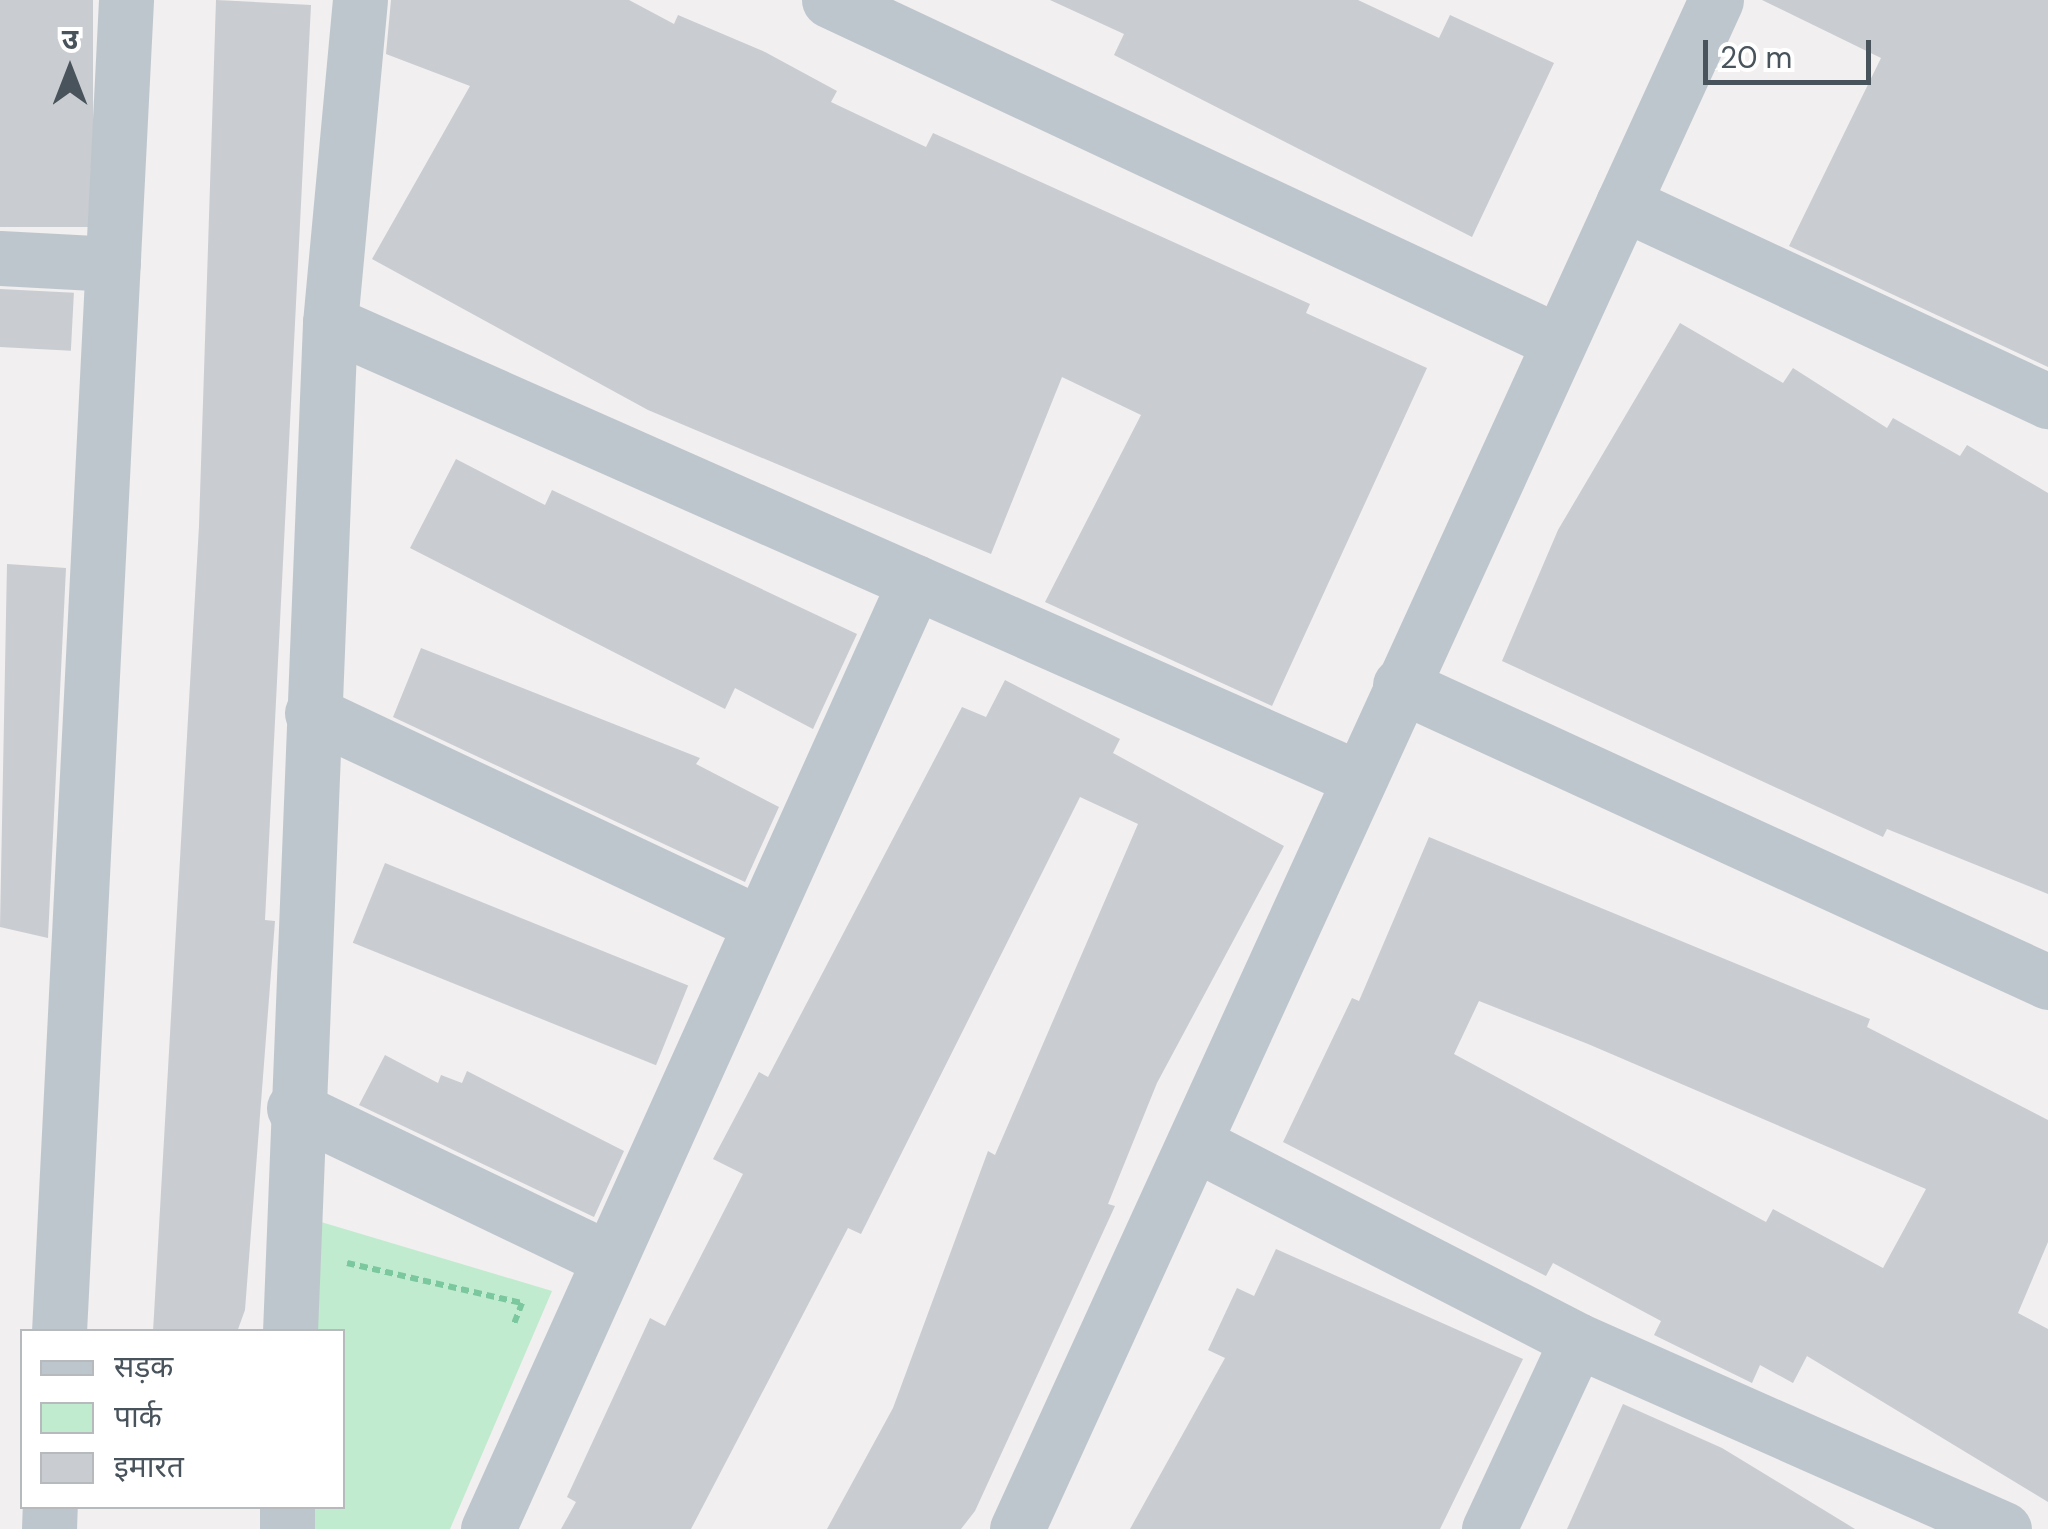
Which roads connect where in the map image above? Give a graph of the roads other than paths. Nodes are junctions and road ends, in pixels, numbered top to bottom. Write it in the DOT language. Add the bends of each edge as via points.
graph roads {
  1 [pos="126,0"];
  2 [pos="360,0"];
  3 [pos="829,0"];
  4 [pos="1716,0"];
  5 [pos="1622,202"];
  6 [pos="0,258"];
  7 [pos="113,264"];
  8 [pos="330,323"];
  9 [pos="1557,341"];
  10 [pos="2048,401"];
  11 [pos="915,582"];
  12 [pos="1400,685"];
  13 [pos="312,713"];
  14 [pos="1358,778"];
  15 [pos="760,924"];
  16 [pos="2048,982"];
  17 [pos="294,1108"];
  18 [pos="1198,1145"];
  19 [pos="608,1258"];
  20 [pos="58,1329"];
  21 [pos="290,1329"];
  22 [pos="1577,1340"];
  23 [pos="1926,1513"];
  24 [pos="488,1529"];
  25 [pos="1017,1529"];
  26 [pos="1489,1529"];
  27 [pos="2004,1529"];
  1 -- 7 [label="street"];
  2 -- 8 [label="street"];
  3 -- 9 [label="street"];
  4 -- 5 [label="street"];
  5 -- 9 [label="street"];
  5 -- 10 [label="street"];
  6 -- 7 [label="street"];
  7 -- 20 [label="street"];
  8 -- 11 [label="street"];
  8 -- 13 [label="street"];
  9 -- 12 [label="street"];
  11 -- 14 [label="street"];
  11 -- 15 [label="street"];
  12 -- 14 [label="street"];
  12 -- 16 [label="street"];
  13 -- 15 [label="street"];
  13 -- 17 [label="street"];
  14 -- 18 [label="street"];
  15 -- 19 [label="street"];
  17 -- 19 [label="street"];
  17 -- 21 [label="street"];
  18 -- 22 [label="street"];
  18 -- 25 [label="street"];
  19 -- 24 [label="street"];
  22 -- 23 [label="street"];
  22 -- 26 [label="street"];
  23 -- 27 [label="street"];
}
